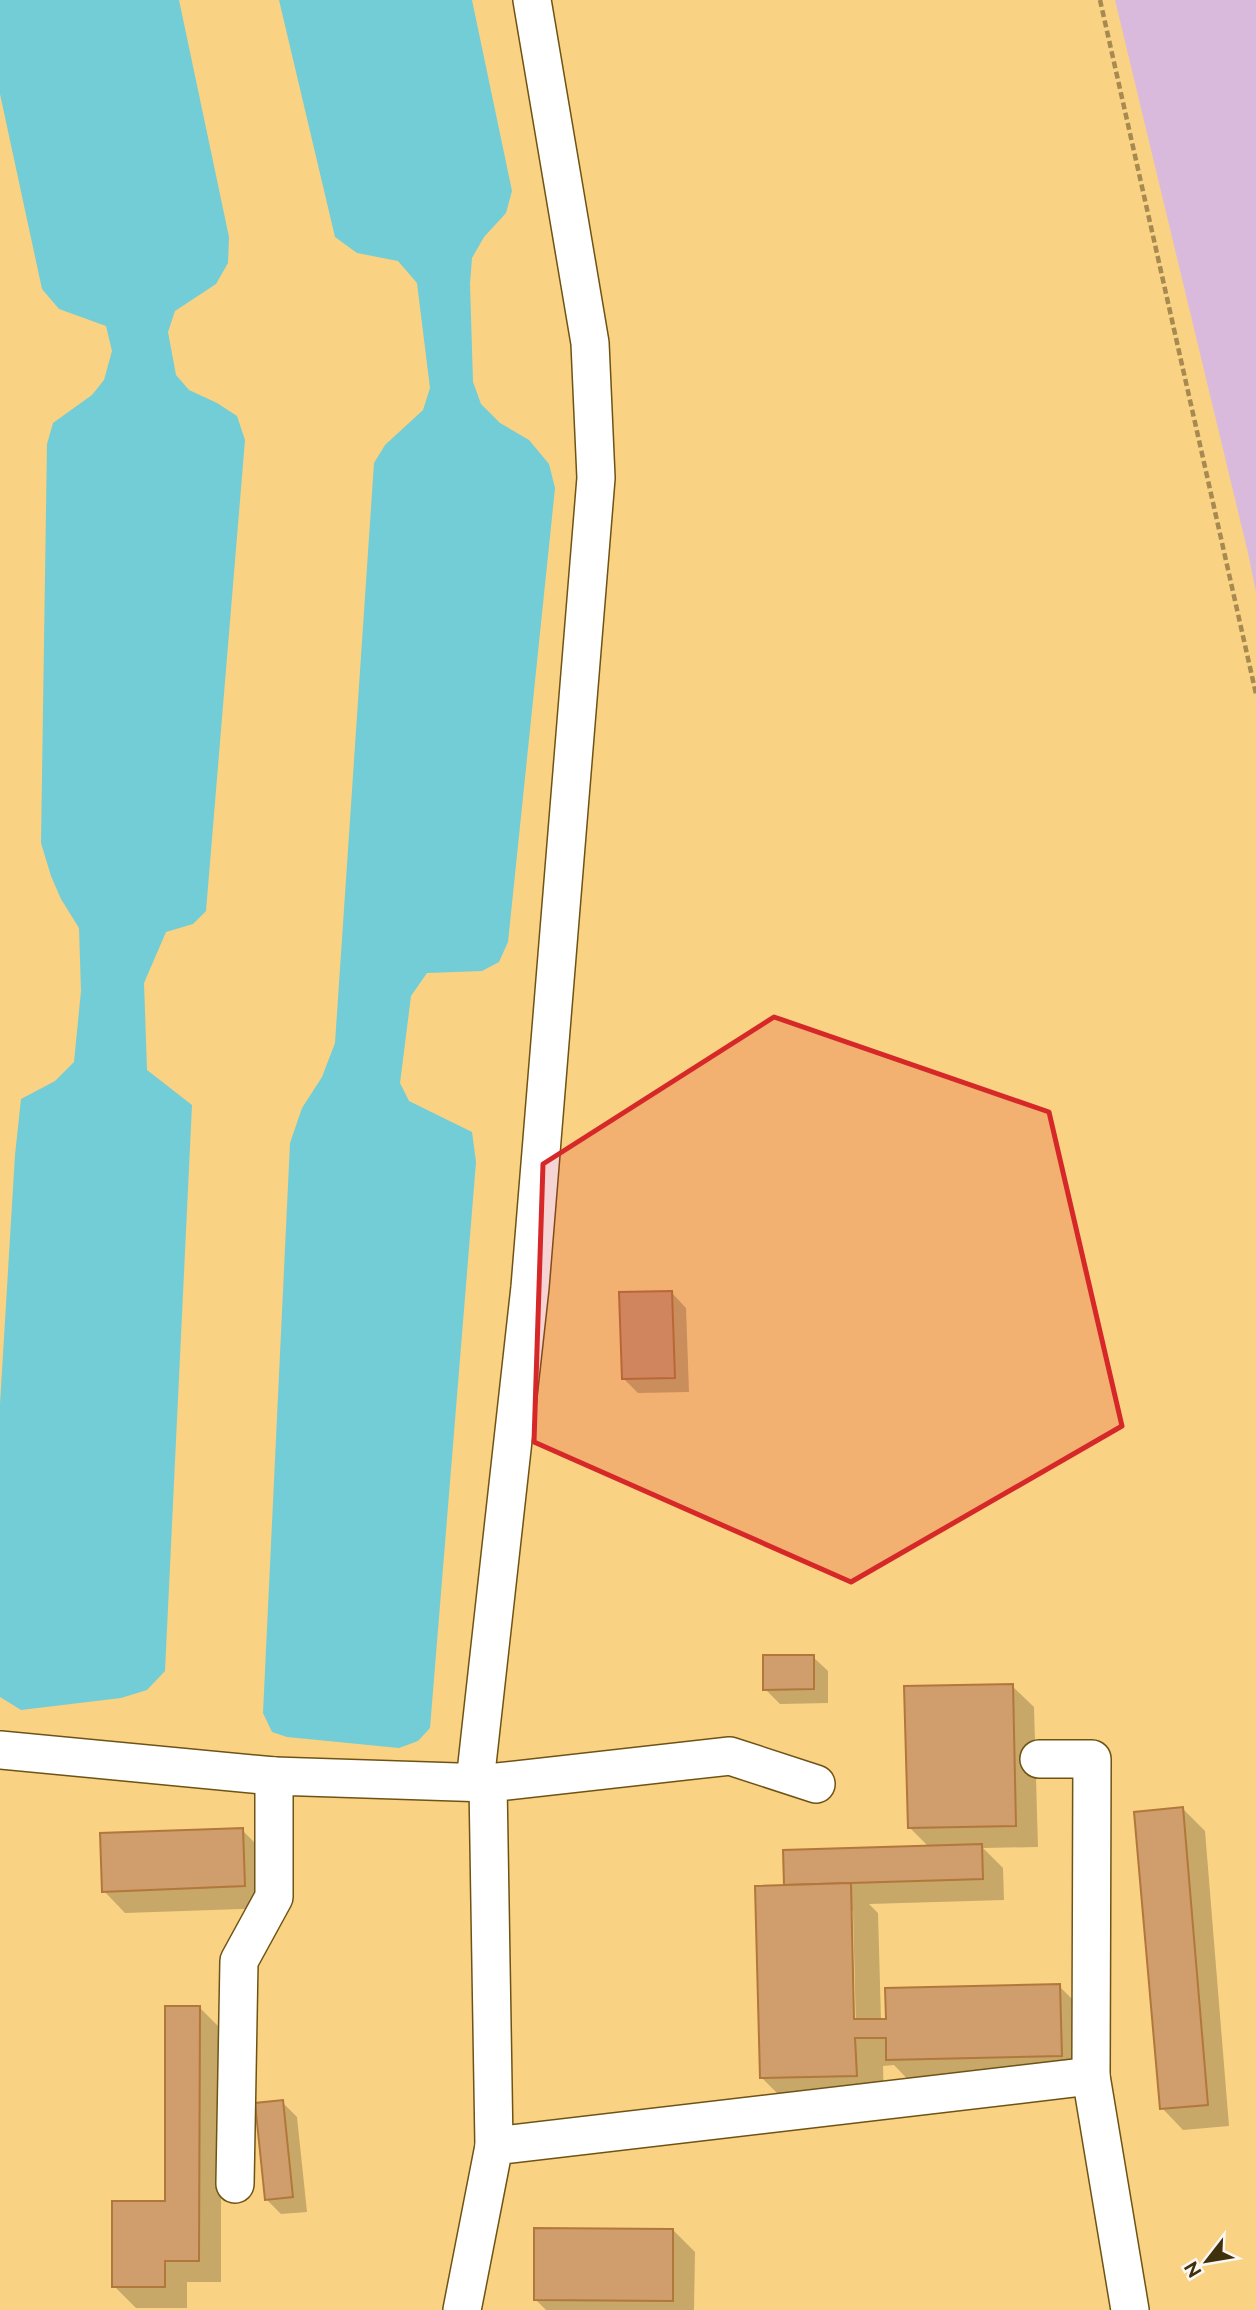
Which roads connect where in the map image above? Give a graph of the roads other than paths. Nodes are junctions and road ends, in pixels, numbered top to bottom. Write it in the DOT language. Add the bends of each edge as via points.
graph roads {
  1 [pos="532,0"];
  2 [pos="0,1749"];
  3 [pos="1039,1759"];
  4 [pos="274,1776"];
  5 [pos="481,1782"];
  6 [pos="816,1784"];
  7 [pos="1091,2076"];
  8 [pos="494,2146"];
  9 [pos="235,2184"];
  10 [pos="462,2310"];
  11 [pos="1129,2310"];
  1 -- 5 [label="lane" via="590,343 596,478 530,1287"];
  2 -- 4 [label="lane"];
  3 -- 7 [label="lane" via="1092,1759"];
  4 -- 5 [label="lane"];
  4 -- 9 [label="lane" via="274,1897 239,1961"];
  5 -- 6 [label="lane" via="730,1756"];
  5 -- 8 [label="lane"];
  7 -- 8 [label="lane"];
  7 -- 11 [label="lane"];
  8 -- 10 [label="lane"];
}
